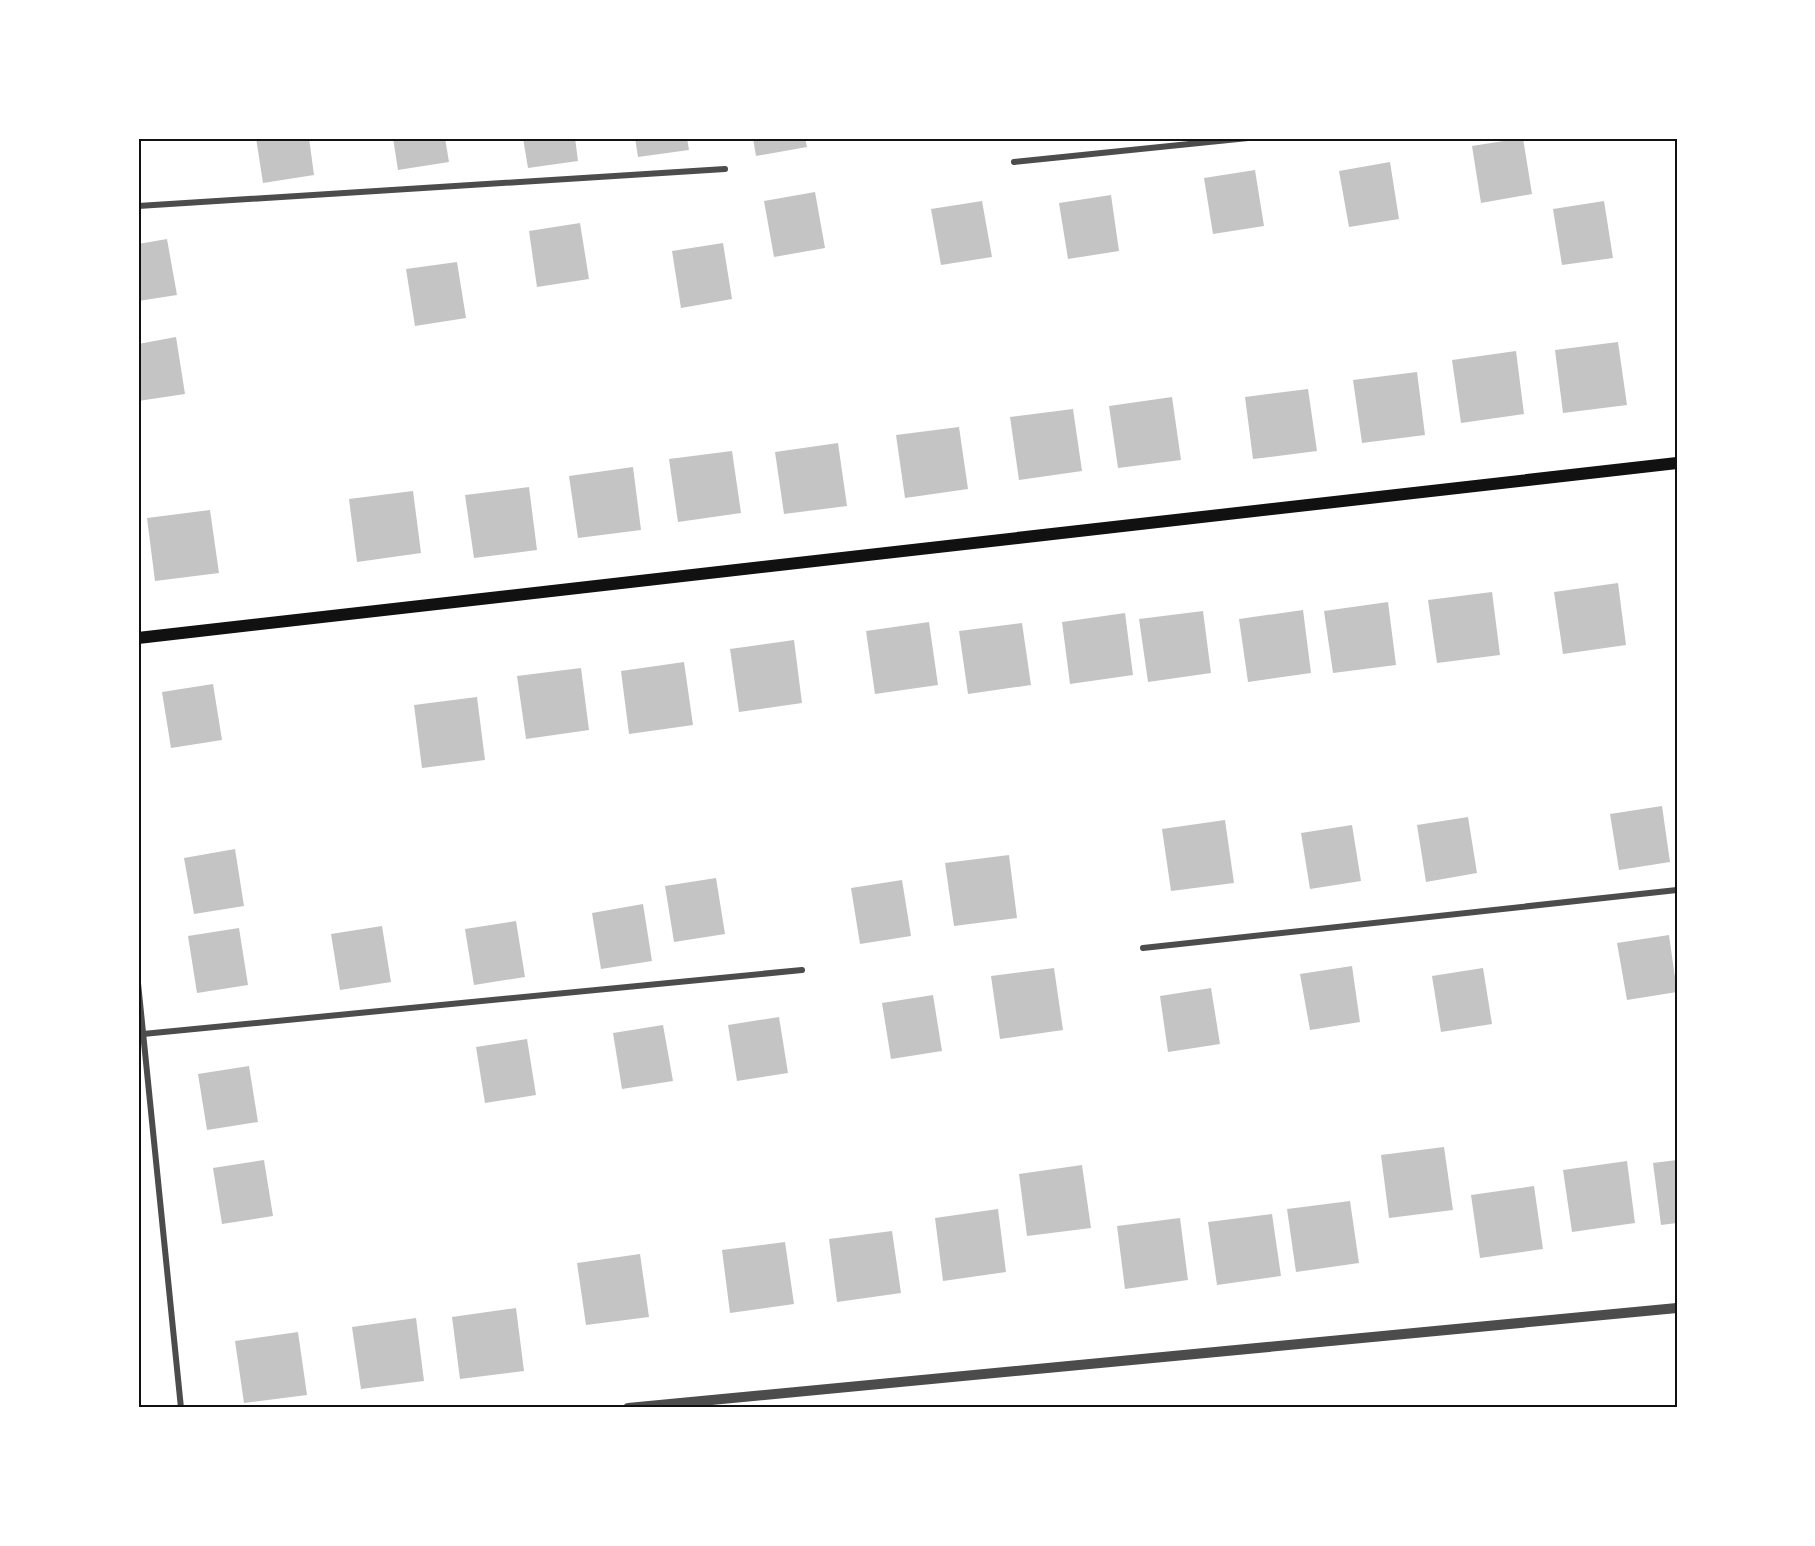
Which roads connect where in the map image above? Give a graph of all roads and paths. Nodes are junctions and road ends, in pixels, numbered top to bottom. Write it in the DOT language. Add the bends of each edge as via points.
graph roads {
  1 [pos="1248,138"];
  2 [pos="1014,162"];
  3 [pos="725,169"];
  4 [pos="138,206"];
  5 [pos="1677,464"];
  6 [pos="138,638"];
  7 [pos="1677,890"];
  8 [pos="1143,948"];
  9 [pos="802,970"];
  10 [pos="138,983"];
  11 [pos="143,1034"];
  12 [pos="1677,1308"];
  13 [pos="181,1408"];
  14 [pos="628,1408"];
  1 -- 2 [label="street"];
  3 -- 4 [label="street"];
  5 -- 6 [label="main road"];
  7 -- 8 [label="street"];
  9 -- 11 [label="street"];
  10 -- 11 [label="street"];
  11 -- 13 [label="street"];
  12 -- 14 [label="street"];
}
